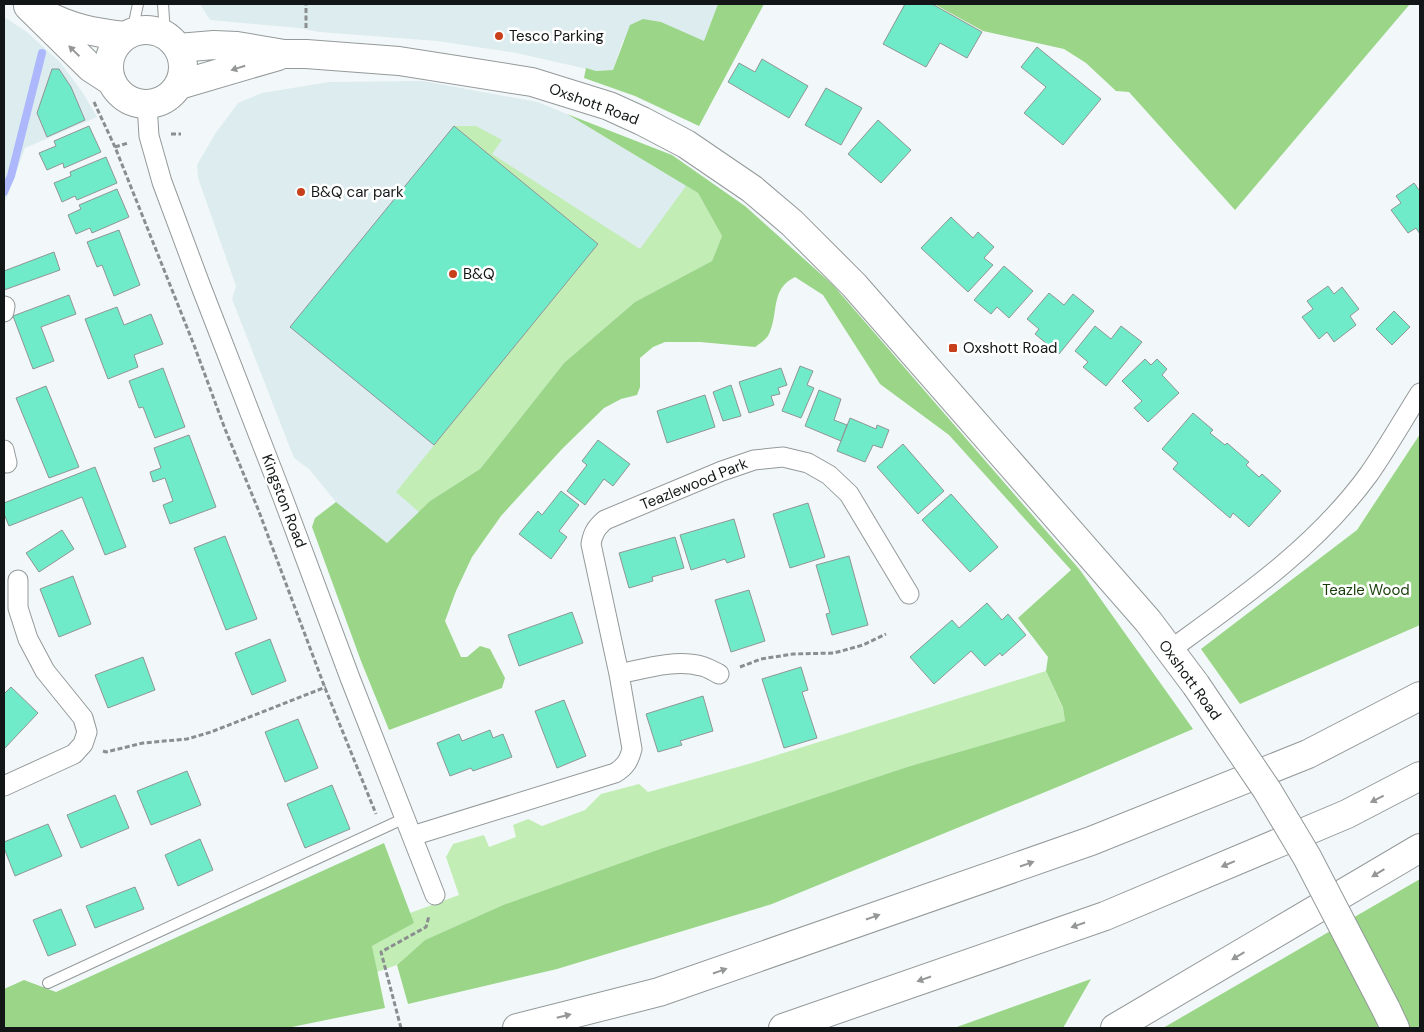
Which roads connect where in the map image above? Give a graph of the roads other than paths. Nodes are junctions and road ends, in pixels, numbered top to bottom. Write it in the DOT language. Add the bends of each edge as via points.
graph roads {
  1 [pos="138,4"];
  2 [pos="163,4"];
  3 [pos="26,5"];
  4 [pos="128,34"];
  5 [pos="172,41"];
  6 [pos="284,54"];
  7 [pos="179,85"];
  8 [pos="100,88"];
  9 [pos="147,104"];
  10 [pos="1420,393"];
  11 [pos="18,580"];
  12 [pos="909,594"];
  13 [pos="1170,650"];
  14 [pos="619,674"];
  15 [pos="719,674"];
  16 [pos="1420,696"];
  17 [pos="1420,776"];
  18 [pos="4,786"];
  19 [pos="405,818"];
  20 [pos="412,836"];
  21 [pos="1420,848"];
  22 [pos="435,895"];
  23 [pos="48,983"];
  24 [pos="1391,1019"];
  25 [pos="516,1028"];
  26 [pos="783,1028"];
  27 [pos="1115,1028"];
  1 -- 4 [label="lane"];
  2 -- 5 [label="lane"];
  3 -- 4 [label="main road" via="82,30"];
  8 -- 3 [label="main road, one-way" via="92,68"];
  4 -- 5 [label="main road" via="143,29 154,30"];
  4 -- 8 [label="main road" via="115,45"];
  5 -- 6 [label="main road, Oxshott Road"];
  5 -- 7 [label="main road" via="183,60"];
  6 -- 7 [label="main road, Oxshott Road, one-way"];
  6 -- 13 [label="main road, Oxshott Road" via="399,62 532,82 609,106 686,144 726,170 792,223 854,285"];
  7 -- 9 [label="main road" via="166,99"];
  8 -- 9 [label="main road" via="117,91 136,103"];
  9 -- 19 [label="street, Kingston Road" via="149,136 162,182"];
  10 -- 13 [label="street" via="1369,474 1333,517 1286,563"];
  11 -- 18 [label="street" via="18,608 28,639 45,671 83,718 87,732 83,744 74,754"];
  12 -- 14 [label="street, Teazlewood Park" via="850,494 829,475 808,463 782,457 754,460 605,520 597,527 591,544"];
  13 -- 24 [label="main road, Oxshott Road, bridge" via="1287,823"];
  14 -- 15 [label="street" via="691,664"];
  14 -- 20 [label="street, Teazlewood Park" via="632,749 624,768"];
  25 -- 16 [label="main road, one-way" via="658,992 1091,842 1308,754"];
  17 -- 26 [label="main road, one-way" via="1347,814 1105,916"];
  19 -- 20 [label="street, Kingston Road"];
  19 -- 23 [label="lane"];
  20 -- 22 [label="street, Kingston Road"];
  21 -- 27 [label="main road, one-way"];
}
